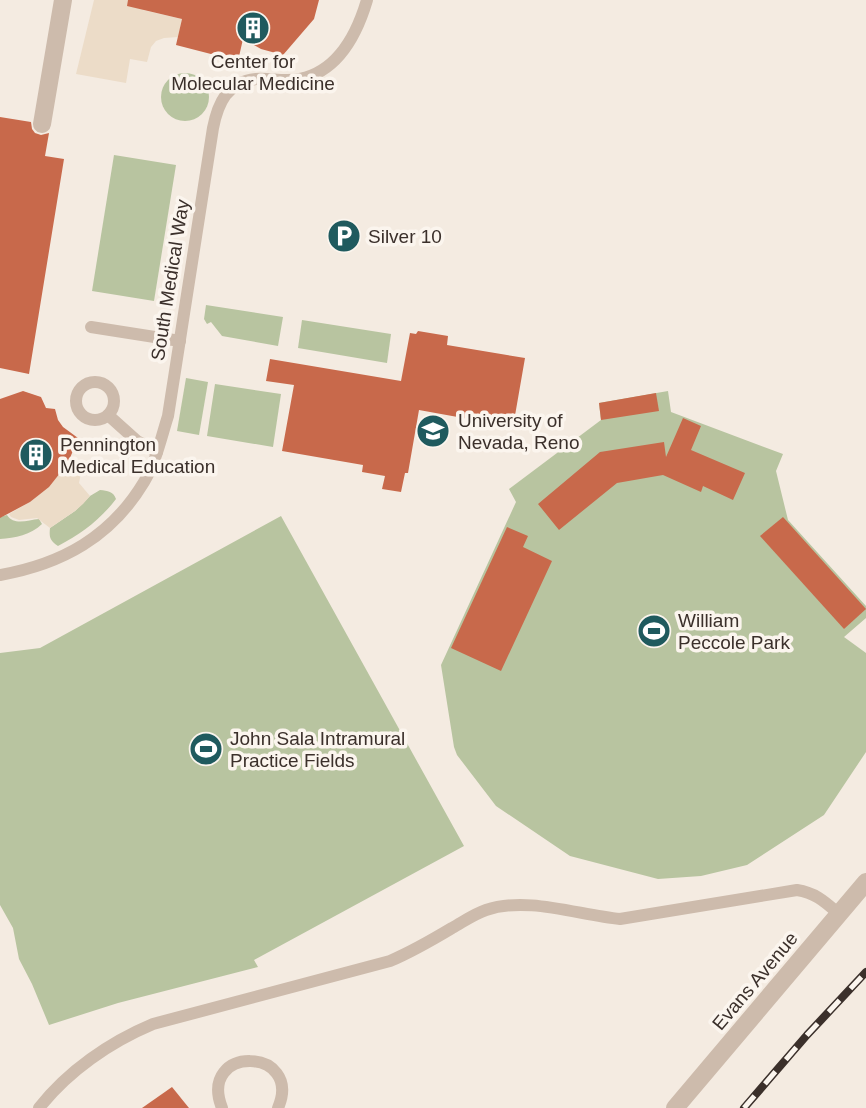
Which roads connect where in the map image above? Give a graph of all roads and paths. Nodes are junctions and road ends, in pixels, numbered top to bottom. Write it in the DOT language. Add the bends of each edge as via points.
graph roads {
  1 [pos="62,0"];
  2 [pos="367,0"];
  3 [pos="42,124"];
  4 [pos="91,327"];
  5 [pos="180,341"];
  6 [pos="108,415"];
  7 [pos="157,452"];
  8 [pos="0,575"];
  9 [pos="866,882"];
  10 [pos="839,914"];
  11 [pos="39,1108"];
  12 [pos="222,1108"];
  13 [pos="278,1108"];
  14 [pos="675,1108"];
  1 -- 3 [label="street"];
  2 -- 5 [label="lane, South Medical Way" via="352,39 326,67 299,79 241,83 220,100"];
  4 -- 5 [label="lane"];
  5 -- 7 [label="lane, South Medical Way"];
  6 -- 7 [label="lane" via="137,442"];
  7 -- 8 [label="lane, South Medical Way" via="132,499 103,530 65,556"];
  9 -- 10 [label="street, Evans Avenue"];
  10 -- 11 [label="lane" via="809,892 797,890 620,919 504,905 484,910 390,961 128,1034 65,1080"];
  10 -- 14 [label="street, Evans Avenue"];
  12 -- 13 [label="lane" via="221,1077 247,1060 267,1065 280,1080"];
}
